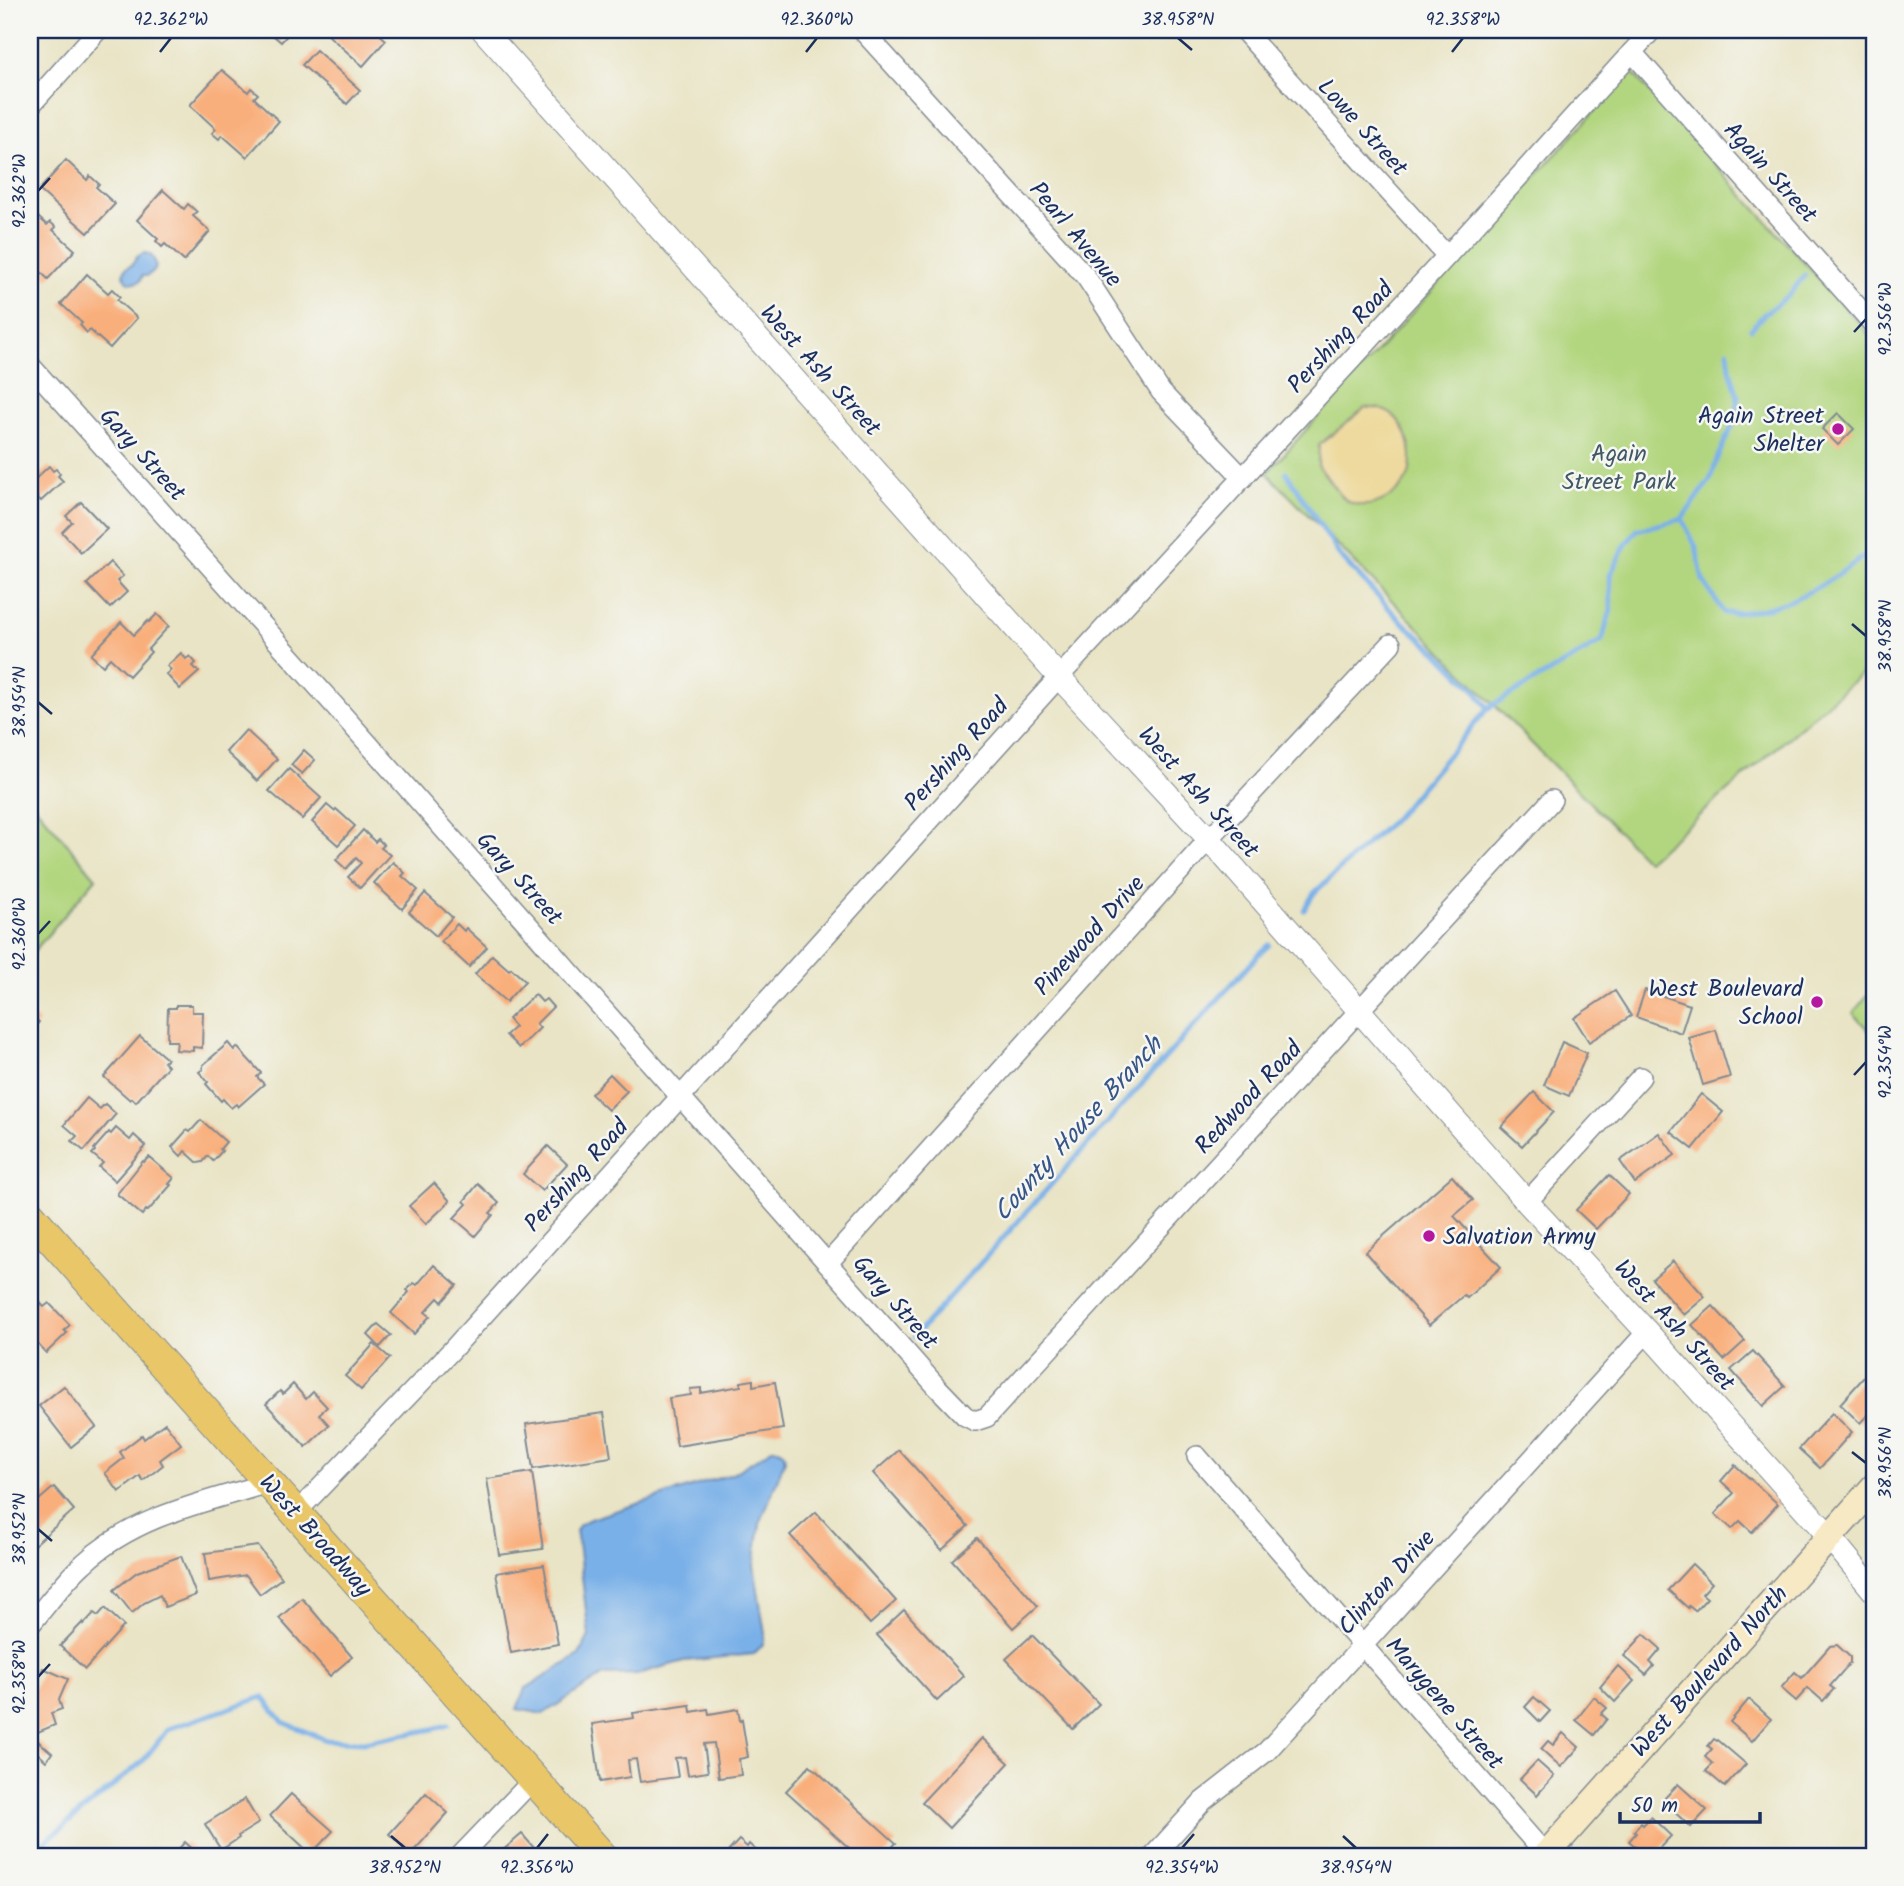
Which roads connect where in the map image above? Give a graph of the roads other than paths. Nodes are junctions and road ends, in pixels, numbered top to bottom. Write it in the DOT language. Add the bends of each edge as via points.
graph roads {
  1 [pos="99,30"];
  2 [pos="483,30"];
  3 [pos="862,30"];
  4 [pos="1243,30"];
  5 [pos="1652,30"];
  6 [pos="1632,52"];
  7 [pos="30,106"];
  8 [pos="1447,256"];
  9 [pos="1874,325"];
  10 [pos="30,365"];
  11 [pos="1243,478"];
  12 [pos="1391,644"];
  13 [pos="1059,677"];
  14 [pos="1552,800"];
  15 [pos="1209,839"];
  16 [pos="1359,1012"];
  17 [pos="1641,1077"];
  18 [pos="681,1096"];
  19 [pos="1527,1202"];
  20 [pos="30,1215"];
  21 [pos="828,1263"];
  22 [pos="1647,1332"];
  23 [pos="975,1421"];
  24 [pos="1197,1456"];
  25 [pos="270,1483"];
  26 [pos="1874,1486"];
  27 [pos="296,1513"];
  28 [pos="1829,1536"];
  29 [pos="1874,1591"];
  30 [pos="30,1625"];
  31 [pos="1362,1645"];
  32 [pos="534,1779"];
  33 [pos="1545,1855"];
  34 [pos="460,1856"];
  35 [pos="602,1856"];
  36 [pos="1153,1856"];
  1 -- 7 [label="street"];
  2 -- 13 [label="street, West Ash Street"];
  3 -- 11 [label="street, Pearl Avenue" via="1086,277 1161,391"];
  4 -- 8 [label="street, Lowe Street"];
  5 -- 6 [label="street, Pershing Road"];
  6 -- 8 [label="street, Pershing Road"];
  6 -- 9 [label="street, Again Street"];
  8 -- 11 [label="street, Pershing Road"];
  10 -- 18 [label="street, Gary Street"];
  11 -- 13 [label="street, Pershing Road"];
  12 -- 15 [label="street, Pinewood Drive"];
  13 -- 15 [label="street, West Ash Street"];
  13 -- 18 [label="street, Pershing Road"];
  14 -- 16 [label="street, Redwood Road"];
  15 -- 16 [label="street, West Ash Street"];
  15 -- 21 [label="street, Pinewood Drive"];
  16 -- 19 [label="street, West Ash Street"];
  16 -- 23 [label="street, Redwood Road" via="987,1417"];
  17 -- 19 [label="street"];
  18 -- 21 [label="street, Gary Street"];
  18 -- 27 [label="street, Pershing Road" via="452,1350"];
  19 -- 22 [label="street, West Ash Street"];
  20 -- 25 [label="main road, West Broadway"];
  21 -- 23 [label="street, Gary Street" via="965,1416"];
  22 -- 28 [label="street, West Ash Street"];
  22 -- 31 [label="street, Clinton Drive"];
  24 -- 31 [label="street, Marygene Street"];
  25 -- 27 [label="main road, West Broadway"];
  25 -- 30 [label="street" via="172,1511 118,1537 82,1564"];
  26 -- 28 [label="main road, West Boulevard North"];
  27 -- 32 [label="main road, West Broadway"];
  28 -- 29 [label="street, West Ash Street"];
  28 -- 33 [label="main road, West Boulevard North"];
  31 -- 33 [label="street, Marygene Street"];
  31 -- 36 [label="street, Clinton Drive" via="1267,1751 1203,1801"];
  32 -- 34 [label="street"];
  32 -- 35 [label="main road, West Broadway"];
}
